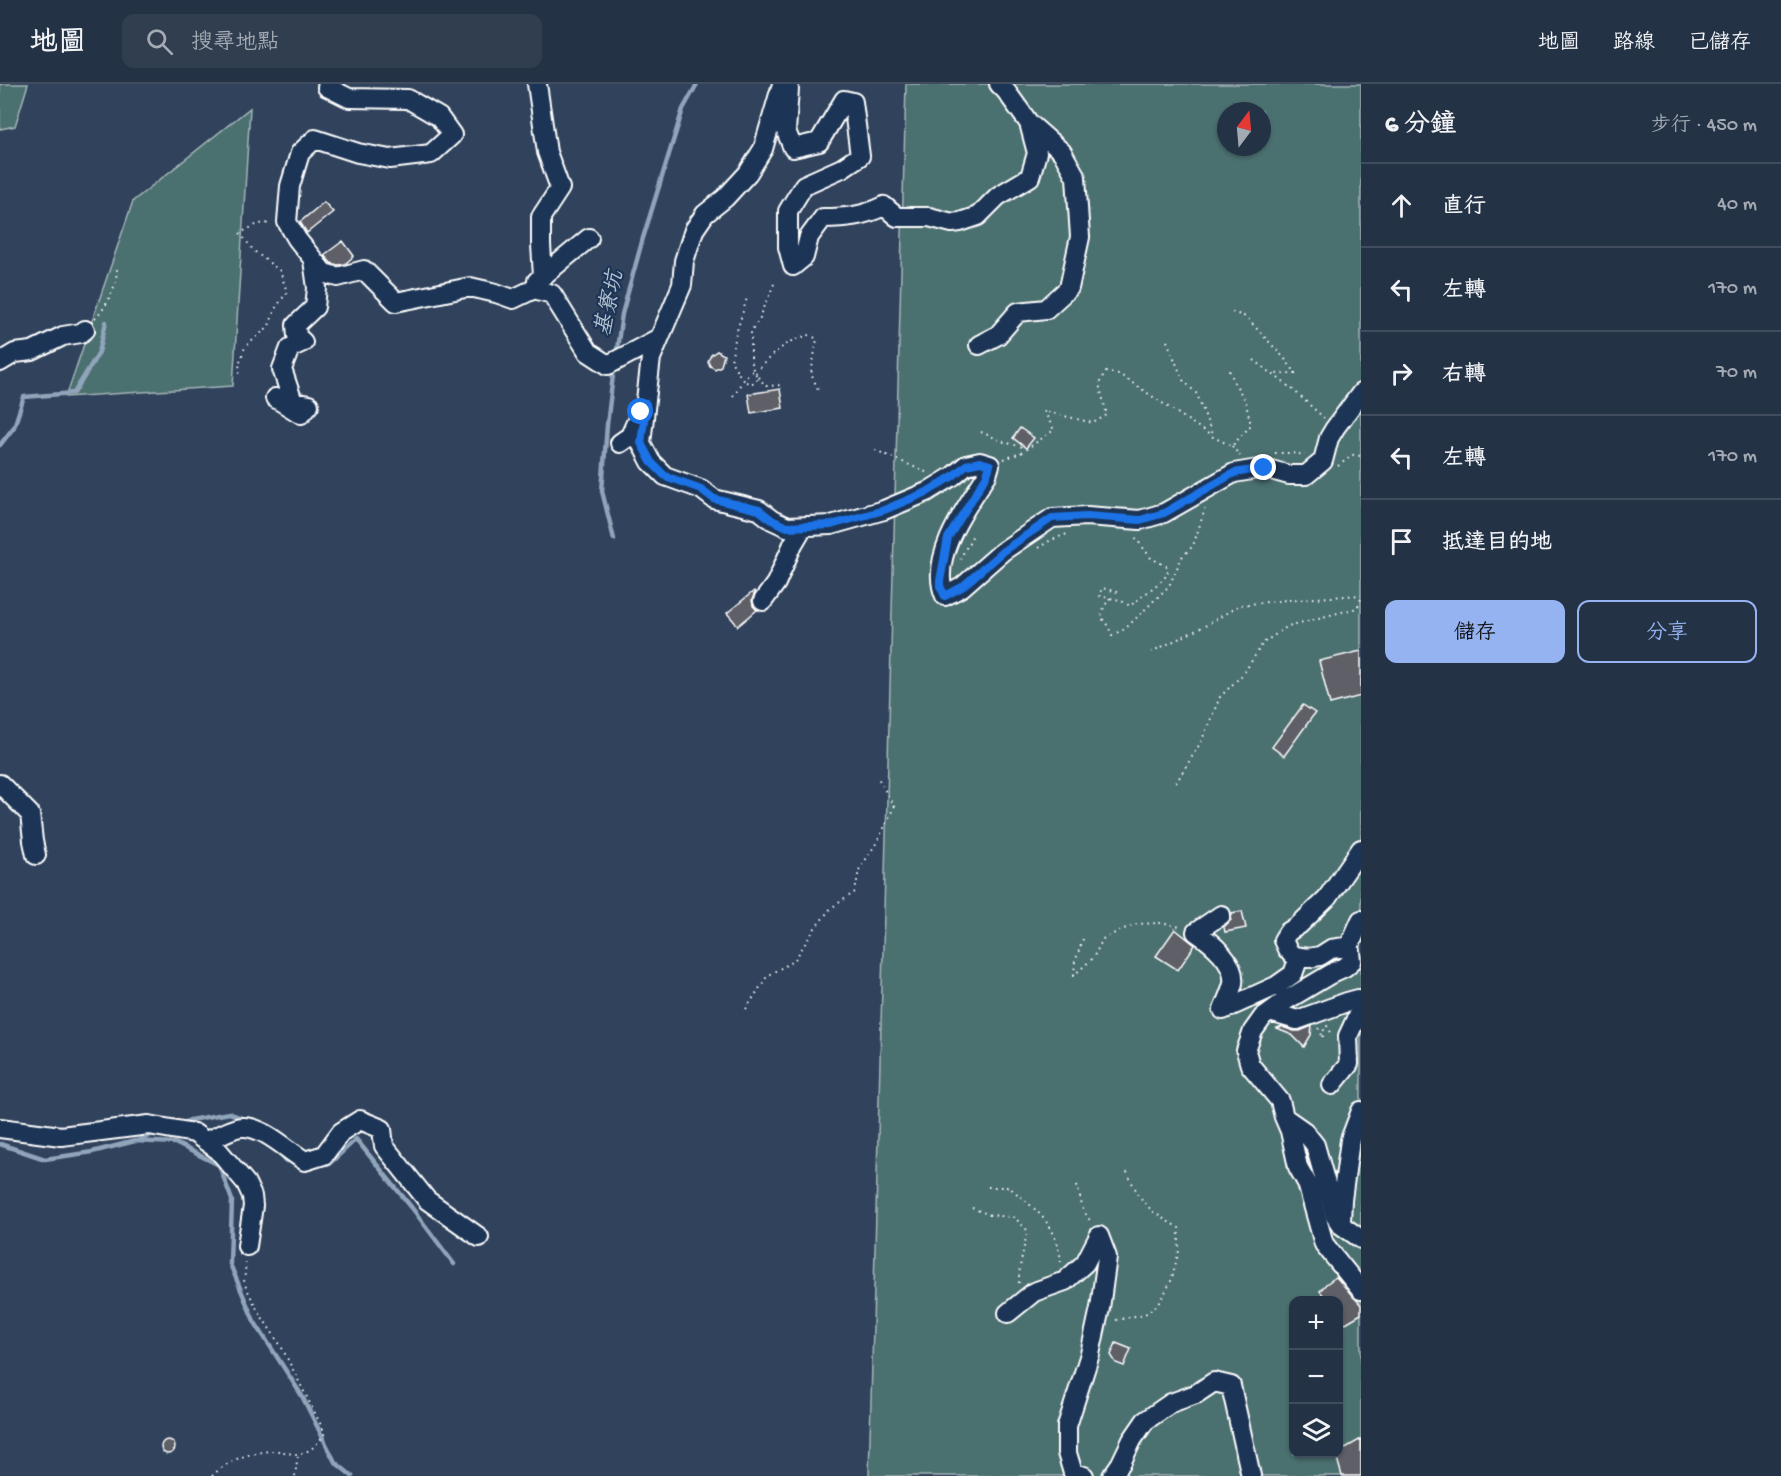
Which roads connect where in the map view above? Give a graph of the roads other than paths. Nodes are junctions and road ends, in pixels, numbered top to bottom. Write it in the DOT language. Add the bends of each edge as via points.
graph roads {
  1 [pos="329,84"];
  2 [pos="537,84"];
  3 [pos="782,84"];
  4 [pos="790,84"];
  5 [pos="999,84"];
  6 [pos="1029,123"];
  7 [pos="589,238"];
  8 [pos="313,260"];
  9 [pos="543,276"];
  10 [pos="520,296"];
  11 [pos="85,330"];
  12 [pos="659,338"];
  13 [pos="979,345"];
  14 [pos="4,360"];
  15 [pos="1361,393"];
  16 [pos="275,398"];
  17 [pos="646,404"];
  18 [pos="620,443"];
  19 [pos="803,527"];
  20 [pos="763,601"];
  21 [pos="0,784"];
  22 [pos="1361,849"];
  23 [pos="36,855"];
  24 [pos="1221,915"];
  25 [pos="1361,920"];
  26 [pos="1348,949"];
  27 [pos="1299,957"];
  28 [pos="1361,1000"];
  29 [pos="1361,1008"];
  30 [pos="1270,1012"];
  31 [pos="1332,1085"];
  32 [pos="1361,1111"];
  33 [pos="1284,1117"];
  34 [pos="0,1128"];
  35 [pos="206,1141"];
  36 [pos="1341,1226"];
  37 [pos="479,1237"];
  38 [pos="1361,1239"];
  39 [pos="247,1246"];
  40 [pos="1361,1290"];
  41 [pos="1008,1313"];
  42 [pos="1084,1476"];
  43 [pos="1112,1476"];
  44 [pos="1251,1476"];
  1 -- 8 [label="street" via="327,87 349,98 408,99 439,117 452,135 431,154 390,159 315,139 300,153 290,186 287,222"];
  2 -- 9 [label="street" via="547,152 560,188 541,217"];
  3 -- 12 [label="street" via="763,149 748,173 705,214 694,230 684,261 682,285"];
  4 -- 6 [label="street" via="786,131 793,148 819,142 844,100 854,102 860,156 804,184 789,211 788,247 793,267 804,257 809,237 822,218 848,218 884,206 897,217 930,217 952,223 978,216 998,196 1030,177 1037,153"];
  5 -- 6 [label="street"];
  6 -- 13 [label="street" via="1062,152 1076,177 1080,237 1069,288 1046,309 1018,312 998,335"];
  7 -- 9 [label="street"];
  8 -- 10 [label="street" via="324,273 338,277 364,270 396,302 470,287 513,299"];
  8 -- 16 [label="street" via="315,307 296,325 297,336 303,342 290,348 282,369 293,402 309,405 301,414"];
  9 -- 10 [label="street"];
  10 -- 12 [label="street" via="534,289 552,294 588,352 608,365"];
  11 -- 14 [label="street"];
  12 -- 17 [label="street" via="651,358"];
  15 -- 19 [label="street" via="1329,438 1323,461 1306,475 1264,468 1234,473 1164,513 1140,520 1052,518 945,596 940,581 948,538 990,465 966,465 927,492 884,510 831,525"];
  17 -- 18 [label="street" via="630,436"];
  17 -- 19 [label="street" via="641,443 651,462 665,476 701,489 714,499 759,510 787,527"];
  19 -- 20 [label="street"];
  21 -- 23 [label="street" via="30,814"];
  22 -- 27 [label="street" via="1327,898 1283,940 1293,956"];
  24 -- 27 [label="street" via="1196,932 1214,944 1228,963 1233,982 1223,1010 1276,986 1293,974"];
  25 -- 26 [label="street"];
  26 -- 27 [label="street"];
  26 -- 30 [label="street" via="1353,961"];
  28 -- 30 [label="street" via="1297,1020"];
  29 -- 31 [label="street" via="1348,1036 1349,1064"];
  30 -- 33 [label="street" via="1253,1032 1246,1051 1250,1065 1280,1101"];
  32 -- 36 [label="street" via="1350,1140"];
  33 -- 36 [label="street" via="1304,1131 1315,1145"];
  33 -- 40 [label="street" via="1324,1244"];
  34 -- 35 [label="street" via="61,1136 149,1125 194,1133"];
  35 -- 37 [label="street" via="241,1127 265,1132 305,1161 324,1155 341,1132 360,1120 382,1129 384,1146 427,1200"];
  35 -- 39 [label="street" via="218,1150 252,1196"];
  36 -- 38 [label="street"];
  41 -- 42 [label="street" via="1034,1292 1065,1281 1085,1263 1099,1236 1107,1257 1100,1308 1067,1426 1067,1453 1073,1473"];
  43 -- 44 [label="street" via="1145,1421 1214,1382 1231,1386"];
}
